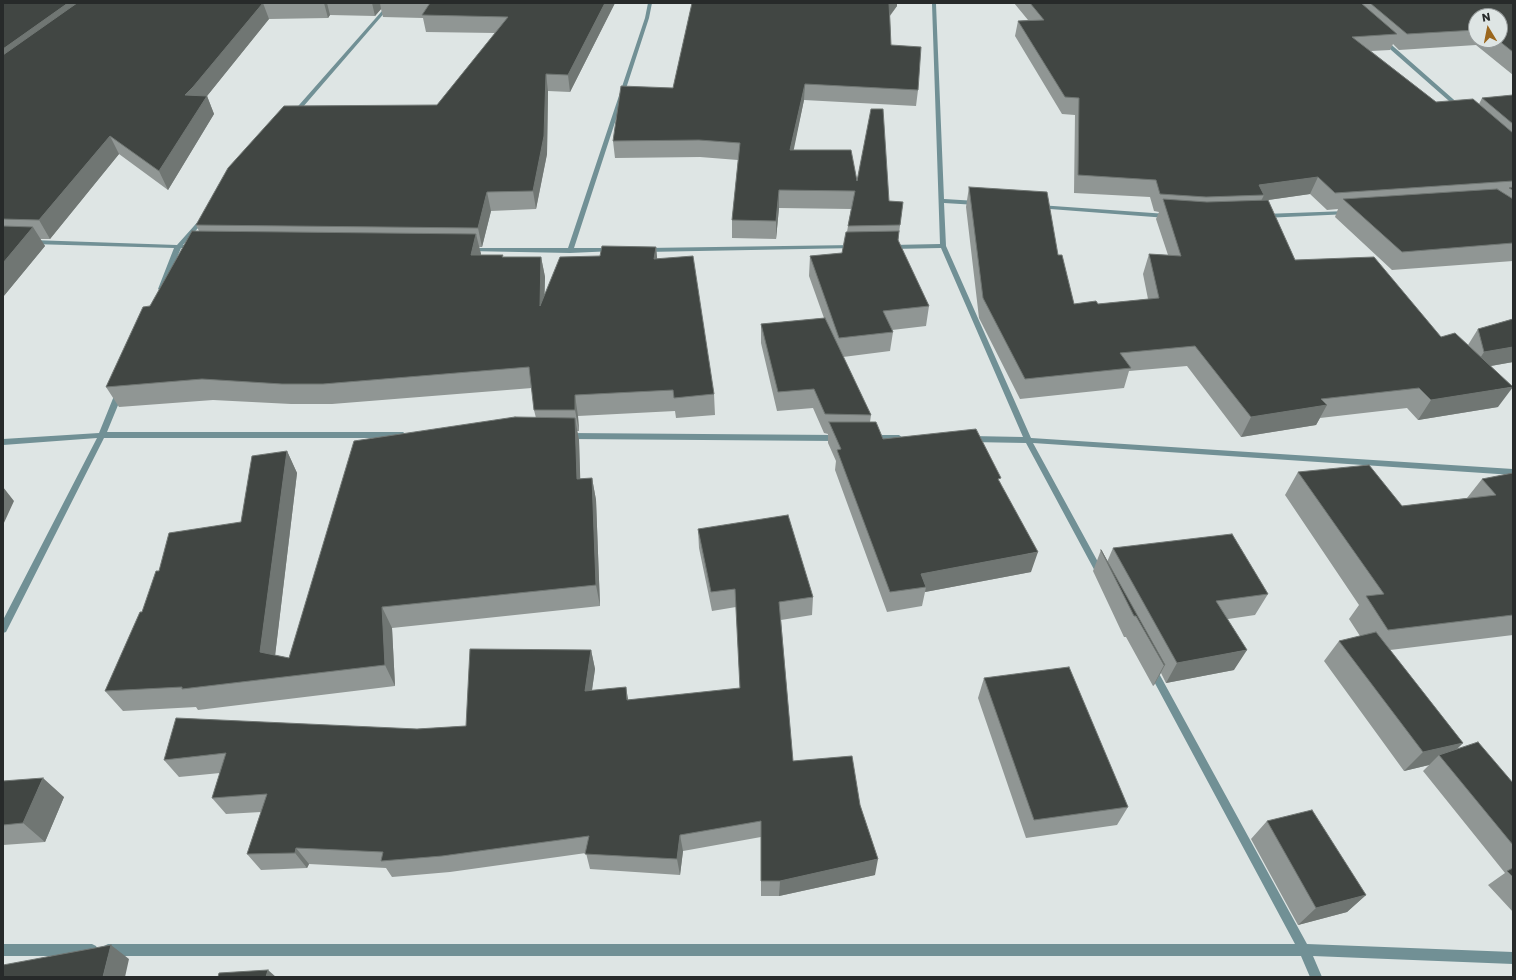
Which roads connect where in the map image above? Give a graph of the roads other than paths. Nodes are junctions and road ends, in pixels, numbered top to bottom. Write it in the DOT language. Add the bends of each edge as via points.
graph roads {
  1 [pos="391,3"];
  2 [pos="650,3"];
  3 [pos="927,3"];
  4 [pos="934,3"];
  5 [pos="951,3"];
  6 [pos="1377,34"];
  7 [pos="1466,113"];
  8 [pos="287,122"];
  9 [pos="942,201"];
  10 [pos="981,203"];
  11 [pos="1036,207"];
  12 [pos="209,212"];
  13 [pos="1355,213"];
  14 [pos="1254,216"];
  15 [pos="1177,217"];
  16 [pos="27,242"];
  17 [pos="943,246"];
  18 [pos="178,247"];
  19 [pos="864,247"];
  20 [pos="888,247"];
  21 [pos="202,248"];
  22 [pos="460,250"];
  23 [pos="618,250"];
  24 [pos="642,250"];
  25 [pos="570,251"];
  26 [pos="158,298"];
  27 [pos="122,384"];
  28 [pos="102,435"];
  29 [pos="410,435"];
  30 [pos="560,436"];
  31 [pos="846,438"];
  32 [pos="861,438"];
  33 [pos="909,438"];
  34 [pos="964,439"];
  35 [pos="1028,440"];
  36 [pos="3,442"];
  37 [pos="1513,472"];
  38 [pos="1104,579"];
  39 [pos="3,629"];
  40 [pos="1149,663"];
  41 [pos="3,950"];
  42 [pos="1304,950"];
  43 [pos="1513,958"];
  44 [pos="1316,977"];
  1 -- 8 [label="street"];
  2 -- 25 [label="street"];
  3 -- 4 [label="street"];
  4 -- 5 [label="street"];
  4 -- 9 [label="street"];
  6 -- 7 [label="street"];
  9 -- 10 [label="street"];
  9 -- 17 [label="street"];
  11 -- 15 [label="street"];
  12 -- 18 [label="street"];
  13 -- 14 [label="street"];
  16 -- 18 [label="street"];
  17 -- 20 [label="street"];
  17 -- 35 [label="street"];
  18 -- 21 [label="street"];
  18 -- 26 [label="street"];
  19 -- 24 [label="street"];
  22 -- 25 [label="street"];
  23 -- 25 [label="street"];
  27 -- 28 [label="street"];
  28 -- 29 [label="street"];
  28 -- 36 [label="street"];
  28 -- 39 [label="street"];
  30 -- 31 [label="street"];
  32 -- 33 [label="street"];
  34 -- 35 [label="street"];
  35 -- 37 [label="street"];
  35 -- 38 [label="street"];
  40 -- 42 [label="street"];
  41 -- 42 [label="street"];
  42 -- 43 [label="street"];
  42 -- 44 [label="street"];
}
